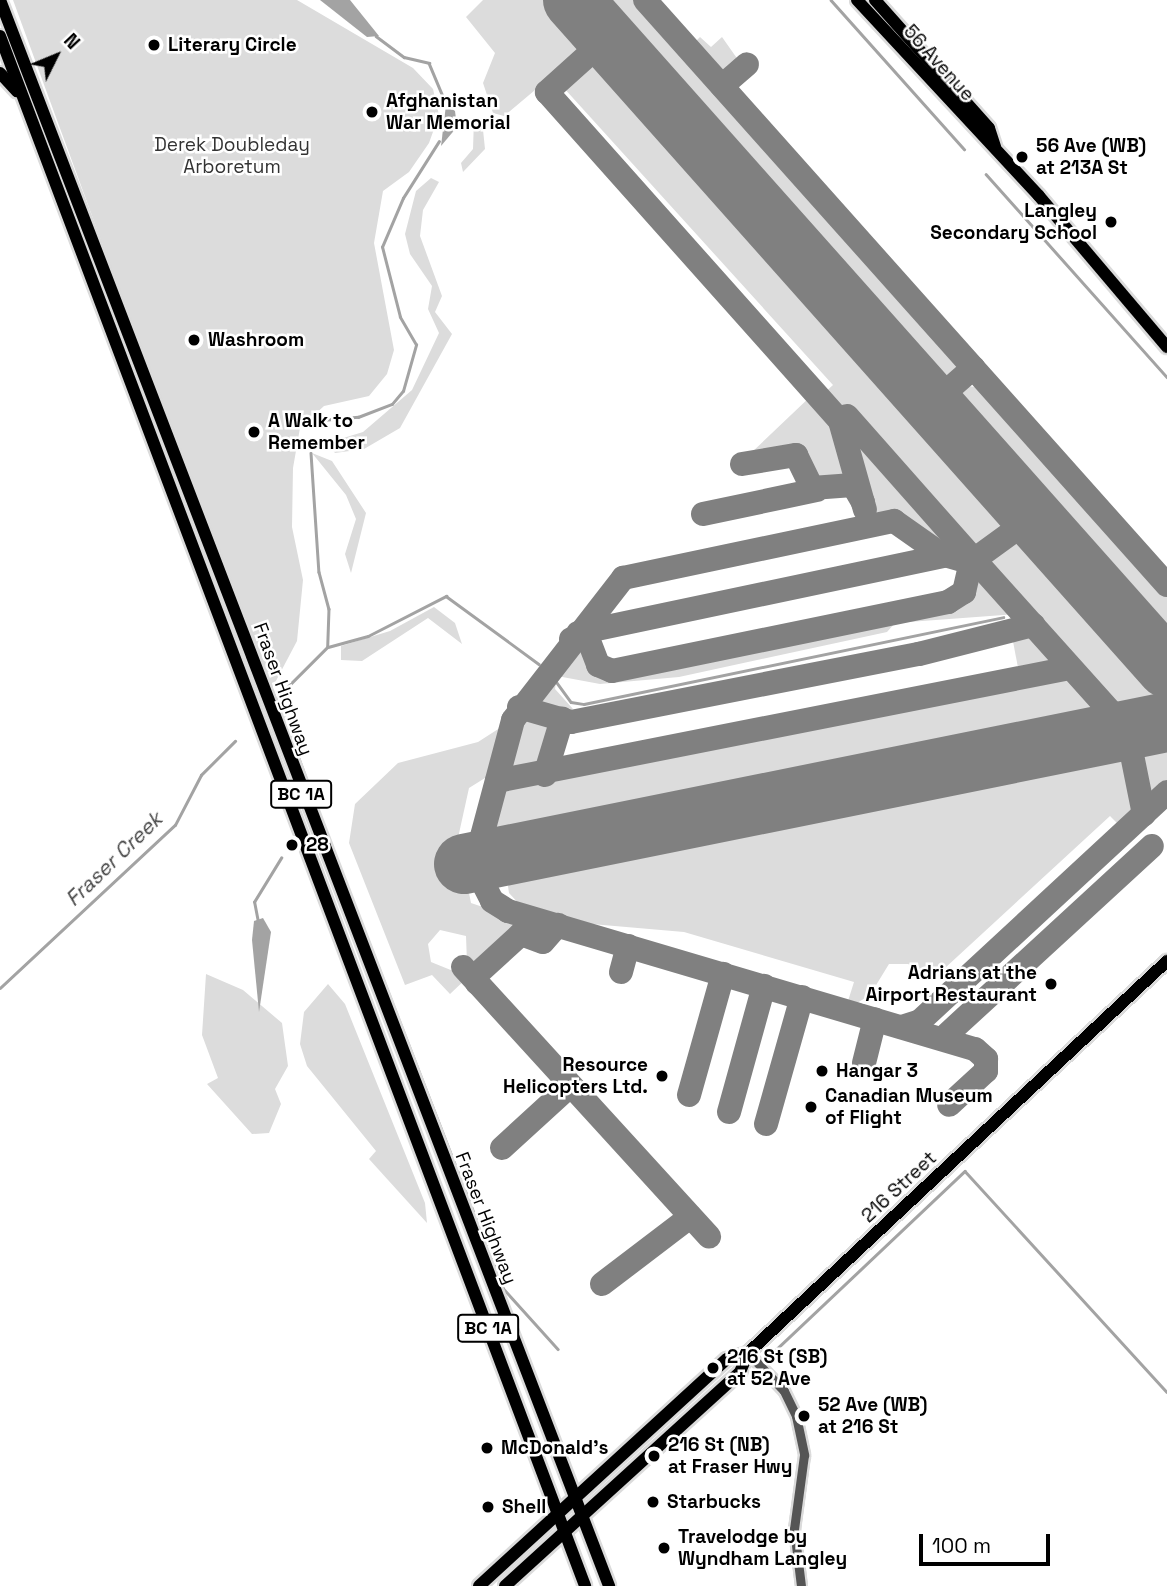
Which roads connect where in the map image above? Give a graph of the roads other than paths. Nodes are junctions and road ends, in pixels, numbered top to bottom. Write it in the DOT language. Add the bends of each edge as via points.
graph roads {
  1 [pos="0,0"];
  2 [pos="857,0"];
  3 [pos="875,0"];
  4 [pos="0,36"];
  5 [pos="0,73"];
  6 [pos="22,96"];
  7 [pos="995,147"];
  8 [pos="1167,347"];
  9 [pos="1167,961"];
  10 [pos="748,1353"];
  11 [pos="575,1498"];
  12 [pos="557,1515"];
  13 [pos="582,1516"];
  14 [pos="564,1533"];
  15 [pos="479,1586"];
  16 [pos="505,1586"];
  17 [pos="585,1586"];
  18 [pos="608,1586"];
  19 [pos="801,1586"];
  1 -- 11 [label="main road, Fraser Highway / BC 1A"];
  2 -- 7 [label="main road, 56 Avenue" via="980,138"];
  3 -- 7 [label="main road, 56 Avenue" via="989,128"];
  4 -- 6 [label="main road, Fraser Highway / BC 1A"];
  5 -- 6 [label="main road"];
  6 -- 12 [label="main road, Fraser Highway / BC 1A"];
  7 -- 8 [label="main road, 56 Avenue"];
  9 -- 10 [label="main road, 216 Street"];
  10 -- 11 [label="main road, 216 Street" via="727,1359"];
  10 -- 13 [label="main road, 216 Street" via="740,1372"];
  10 -- 19 [label="street" via="783,1391 796,1416 804,1455 794,1530"];
  11 -- 12 [label="main road, 216 Street"];
  11 -- 13 [label="main road, Fraser Highway / BC 1A"];
  12 -- 14 [label="main road, Fraser Highway / BC 1A"];
  12 -- 15 [label="main road, 216 Street"];
  13 -- 14 [label="main road, 216 Street"];
  13 -- 18 [label="main road, Fraser Highway / BC 1A"];
  14 -- 16 [label="main road, 216 Street"];
  14 -- 17 [label="main road, Fraser Highway / BC 1A"];
}
